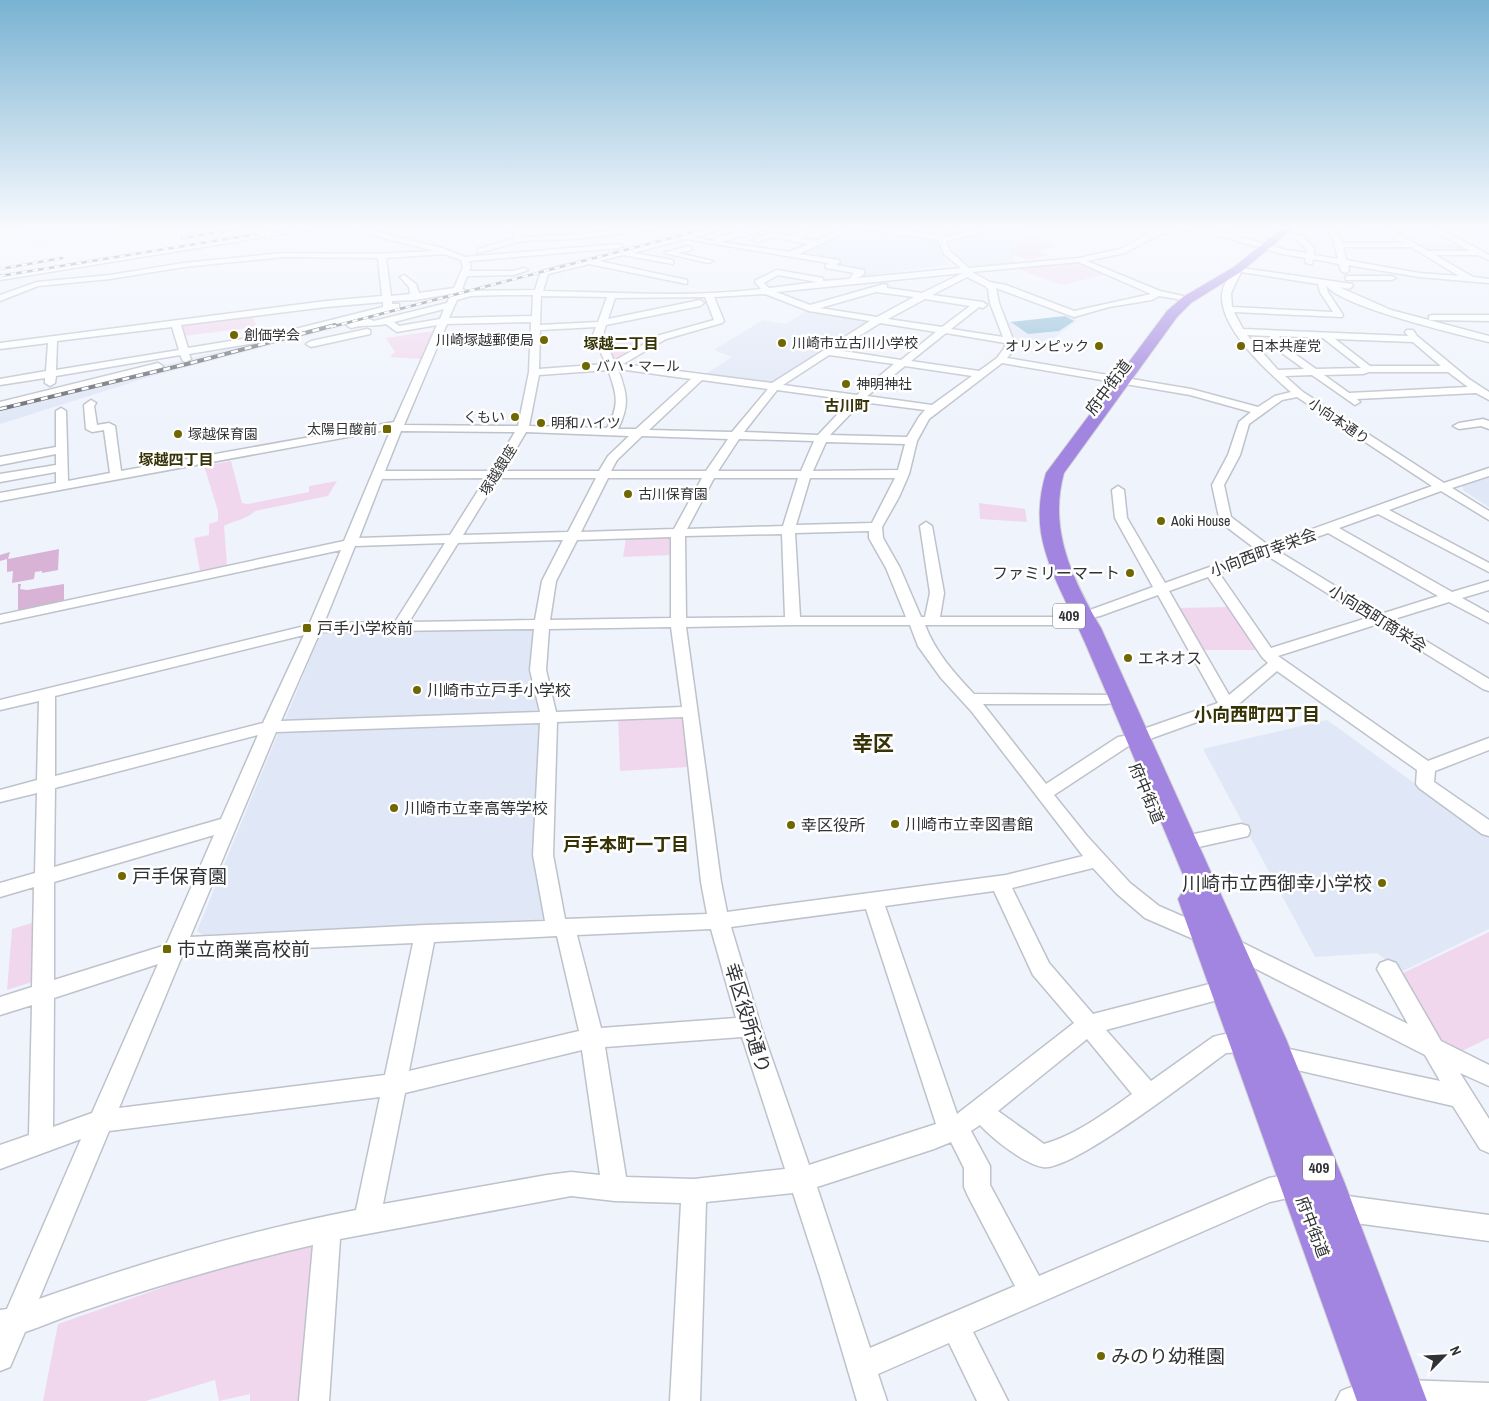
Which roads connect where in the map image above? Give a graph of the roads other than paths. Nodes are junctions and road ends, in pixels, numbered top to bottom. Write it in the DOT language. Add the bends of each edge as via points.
graph roads {
  1 [pos="17,291"];
  2 [pos="386,291"];
  3 [pos="414,291"];
  4 [pos="456,291"];
  5 [pos="616,291"];
  6 [pos="670,291"];
  7 [pos="772,291"];
  8 [pos="869,291"];
  9 [pos="885,291"];
  10 [pos="932,291"];
  11 [pos="948,291"];
  12 [pos="993,291"];
  13 [pos="1017,291"];
  14 [pos="1153,291"];
  15 [pos="1199,291"];
  16 [pos="1204,291"];
  17 [pos="1220,291"];
  18 [pos="1324,291"];
  19 [pos="1341,291"];
  20 [pos="1357,291"];
  21 [pos="538,292"];
  22 [pos="768,292"];
  23 [pos="1157,293"];
  24 [pos="612,294"];
  25 [pos="415,296"];
  26 [pos="923,296"];
  27 [pos="0,298"];
  28 [pos="1180,298"];
  29 [pos="710,299"];
  30 [pos="452,300"];
  31 [pos="995,302"];
  32 [pos="387,304"];
  33 [pos="977,304"];
  34 [pos="808,308"];
  35 [pos="1229,309"];
  36 [pos="275,311"];
  37 [pos="1399,316"];
  38 [pos="1432,318"];
  39 [pos="1489,318"];
  40 [pos="878,320"];
  41 [pos="176,323"];
  42 [pos="391,324"];
  43 [pos="536,324"];
  44 [pos="602,324"];
  45 [pos="942,330"];
  46 [pos="1241,332"];
  47 [pos="1489,333"];
  48 [pos="1273,334"];
  49 [pos="305,337"];
  50 [pos="1327,337"];
  51 [pos="53,338"];
  52 [pos="1416,339"];
  53 [pos="1489,339"];
  54 [pos="1009,341"];
  55 [pos="0,346"];
  56 [pos="828,352"];
  57 [pos="185,356"];
  58 [pos="1000,360"];
  59 [pos="902,362"];
  60 [pos="612,366"];
  61 [pos="1451,369"];
  62 [pos="1365,370"];
  63 [pos="534,372"];
  64 [pos="1277,372"];
  65 [pos="1314,372"];
  66 [pos="980,374"];
  67 [pos="699,377"];
  68 [pos="1118,380"];
  69 [pos="0,382"];
  70 [pos="50,383"];
  71 [pos="774,386"];
  72 [pos="1477,390"];
  73 [pos="0,394"];
  74 [pos="1299,394"];
  75 [pos="1392,394"];
  76 [pos="1347,396"];
  77 [pos="1489,397"];
  78 [pos="859,398"];
  79 [pos="91,403"];
  80 [pos="0,405"];
  81 [pos="1359,405"];
  82 [pos="934,408"];
  83 [pos="1260,410"];
  84 [pos="61,411"];
  85 [pos="398,426"];
  86 [pos="1458,426"];
  87 [pos="1489,426"];
  88 [pos="523,429"];
  89 [pos="611,432"];
  90 [pos="639,433"];
  91 [pos="735,436"];
  92 [pos="822,438"];
  93 [pos="911,440"];
  94 [pos="61,450"];
  95 [pos="0,461"];
  96 [pos="62,467"];
  97 [pos="1489,472"];
  98 [pos="710,474"];
  99 [pos="903,474"];
  100 [pos="116,475"];
  101 [pos="378,475"];
  102 [pos="494,475"];
  103 [pos="604,475"];
  104 [pos="805,475"];
  105 [pos="0,478"];
  106 [pos="62,485"];
  107 [pos="1443,488"];
  108 [pos="1118,490"];
  109 [pos="0,496"];
  110 [pos="1379,510"];
  111 [pos="1489,516"];
  112 [pos="926,526"];
  113 [pos="876,527"];
  114 [pos="1329,528"];
  115 [pos="788,530"];
  116 [pos="678,533"];
  117 [pos="572,536"];
  118 [pos="454,540"];
  119 [pos="350,543"];
  120 [pos="1268,551"];
  121 [pos="1489,568"];
  122 [pos="1211,571"];
  123 [pos="1489,585"];
  124 [pos="1161,589"];
  125 [pos="1450,597"];
  126 [pos="1077,618"];
  127 [pos="0,619"];
  128 [pos="1380,619"];
  129 [pos="1489,619"];
  130 [pos="924,621"];
  131 [pos="793,622"];
  132 [pos="678,623"];
  133 [pos="542,625"];
  134 [pos="399,626"];
  135 [pos="315,628"];
  136 [pos="1272,659"];
  137 [pos="1489,686"];
  138 [pos="47,693"];
  139 [pos="971,699"];
  140 [pos="1106,699"];
  141 [pos="0,704"];
  142 [pos="1227,704"];
  143 [pos="689,712"];
  144 [pos="549,717"];
  145 [pos="270,727"];
  146 [pos="1131,739"];
  147 [pos="1489,744"];
  148 [pos="1426,768"];
  149 [pos="46,785"];
  150 [pos="1043,794"];
  151 [pos="0,796"];
  152 [pos="228,824"];
  153 [pos="1489,829"];
  154 [pos="1241,831"];
  155 [pos="1184,843"];
  156 [pos="1097,860"];
  157 [pos="44,877"];
  158 [pos="1000,883"];
  159 [pos="0,890"];
  160 [pos="872,899"];
  161 [pos="719,921"];
  162 [pos="561,927"];
  163 [pos="425,933"];
  164 [pos="1217,940"];
  165 [pos="175,949"];
  166 [pos="1388,969"];
  167 [pos="1224,989"];
  168 [pos="43,992"];
  169 [pos="0,1006"];
  170 [pos="1088,1025"];
  171 [pos="750,1027"];
  172 [pos="592,1038"];
  173 [pos="1434,1048"];
  174 [pos="1260,1049"];
  175 [pos="1489,1076"];
  176 [pos="394,1085"];
  177 [pos="1148,1096"];
  178 [pos="1461,1097"];
  179 [pos="981,1110"];
  180 [pos="101,1121"];
  181 [pos="952,1128"];
  182 [pos="1489,1141"];
  183 [pos="41,1142"];
  184 [pos="0,1157"];
  185 [pos="800,1180"];
  186 [pos="1297,1185"];
  187 [pos="615,1189"];
  188 [pos="694,1191"];
  189 [pos="1333,1206"];
  190 [pos="366,1221"];
  191 [pos="1489,1228"];
  192 [pos="328,1230"];
  193 [pos="1033,1292"];
  194 [pos="8,1322"];
  195 [pos="955,1326"];
  196 [pos="0,1357"];
  197 [pos="861,1367"];
  198 [pos="1489,1398"];
  199 [pos="1383,1399"];
  200 [pos="314,1401"];
  201 [pos="685,1401"];
  202 [pos="872,1401"];
  203 [pos="993,1401"];
  1 -- 27 [label="street"];
  2 -- 32 [label="street"];
  3 -- 25 [label="street"];
  4 -- 30 [label="street"];
  5 -- 24 [label="street"];
  6 -- 29 [label="street"];
  7 -- 22 [label="street"];
  8 -- 34 [label="street"];
  9 -- 26 [label="street"];
  10 -- 26 [label="street"];
  11 -- 31 [label="street"];
  12 -- 31 [label="street"];
  13 -- 23 [label="street" via="1074,314 1152,297"];
  14 -- 23 [label="street"];
  15 -- 28 [label="highway, 府中街道 / 409"];
  16 -- 68 [label="highway, 府中街道 / 409" via="1187,300 1172,314"];
  17 -- 35 [label="street, 小向本通り"];
  18 -- 35 [label="street" via="1339,315"];
  19 -- 37 [label="street" via="1361,303"];
  20 -- 38 [label="street" via="1387,306"];
  21 -- 24 [label="street"];
  21 -- 30 [label="street"];
  21 -- 43 [label="street, 塚越銀座"];
  22 -- 29 [label="street"];
  22 -- 34 [label="street"];
  23 -- 28 [label="street"];
  24 -- 44 [label="street"];
  25 -- 30 [label="street"];
  25 -- 32 [label="street"];
  26 -- 33 [label="street"];
  26 -- 40 [label="street"];
  28 -- 68 [label="highway, 府中街道 / 409" via="1164,312"];
  29 -- 44 [label="street"];
  29 -- 60 [label="street" via="719,321 664,337"];
  30 -- 32 [label="street"];
  30 -- 42 [label="street"];
  30 -- 42 [label="street" via="397,329"];
  30 -- 43 [label="street"];
  30 -- 85 [label="street"];
  31 -- 33 [label="street"];
  31 -- 54 [label="street"];
  32 -- 36 [label="street"];
  32 -- 49 [label="street"];
  33 -- 45 [label="street"];
  34 -- 40 [label="street"];
  35 -- 46 [label="street, 小向本通り"];
  36 -- 41 [label="street"];
  36 -- 49 [label="street"];
  37 -- 52 [label="street"];
  37 -- 53 [label="street"];
  38 -- 39 [label="street"];
  38 -- 47 [label="street"];
  40 -- 45 [label="street"];
  40 -- 56 [label="street"];
  41 -- 51 [label="street"];
  41 -- 57 [label="street"];
  42 -- 49 [label="street" via="343,335"];
  43 -- 44 [label="street"];
  43 -- 63 [label="street, 塚越銀座"];
  44 -- 60 [label="street" via="598,335"];
  45 -- 54 [label="street"];
  45 -- 59 [label="street"];
  46 -- 48 [label="street"];
  46 -- 64 [label="street, 小向本通り"];
  48 -- 50 [label="street"];
  48 -- 65 [label="street" via="1285,351"];
  49 -- 57 [label="street" via="271,337"];
  50 -- 52 [label="street"];
  50 -- 62 [label="street"];
  51 -- 55 [label="street"];
  51 -- 70 [label="street"];
  52 -- 61 [label="street"];
  54 -- 58 [label="street" via="1008,351"];
  56 -- 59 [label="street"];
  56 -- 71 [label="street"];
  57 -- 70 [label="street"];
  57 -- 70 [label="street"];
  58 -- 66 [label="street"];
  58 -- 68 [label="street"];
  59 -- 66 [label="street"];
  59 -- 78 [label="street"];
  60 -- 63 [label="street"];
  60 -- 67 [label="street"];
  60 -- 89 [label="street" via="623,408"];
  61 -- 62 [label="street"];
  61 -- 72 [label="street"];
  62 -- 65 [label="street"];
  62 -- 75 [label="street"];
  63 -- 88 [label="street, 塚越銀座"];
  64 -- 65 [label="street"];
  64 -- 74 [label="street, 小向本通り"];
  65 -- 76 [label="street"];
  66 -- 82 [label="street"];
  67 -- 71 [label="street"];
  67 -- 90 [label="street"];
  68 -- 83 [label="street" via="1191,392"];
  68 -- 126 [label="highway, 府中街道 / 409" via="1046,470 1040,486 1037,521 1041,545"];
  69 -- 70 [label="street"];
  70 -- 73 [label="street"];
  70 -- 80 [label="street"];
  71 -- 78 [label="street"];
  71 -- 91 [label="street"];
  72 -- 75 [label="street"];
  72 -- 77 [label="street"];
  74 -- 83 [label="street, 小向西町商栄会" via="1279,398"];
  74 -- 107 [label="street, 小向本通り"];
  75 -- 76 [label="street"];
  76 -- 81 [label="street"];
  78 -- 82 [label="street"];
  78 -- 92 [label="street"];
  79 -- 100 [label="street" via="92,429 109,426"];
  82 -- 93 [label="street" via="924,417"];
  83 -- 120 [label="street, 小向西町商栄会" via="1244,422 1234,455 1218,486 1225,519"];
  84 -- 94 [label="street"];
  85 -- 88 [label="street"];
  85 -- 100 [label="street"];
  85 -- 101 [label="street"];
  86 -- 87 [label="street" via="1483,422"];
  88 -- 89 [label="street"];
  88 -- 102 [label="street, 塚越銀座"];
  89 -- 90 [label="street"];
  90 -- 91 [label="street"];
  90 -- 103 [label="street" via="612,458"];
  91 -- 92 [label="street"];
  91 -- 98 [label="street"];
  92 -- 93 [label="street"];
  92 -- 104 [label="street"];
  93 -- 99 [label="street"];
  94 -- 95 [label="street"];
  94 -- 96 [label="street"];
  96 -- 105 [label="street"];
  96 -- 106 [label="street"];
  97 -- 107 [label="street, 小向西町幸栄会"];
  98 -- 103 [label="street"];
  98 -- 104 [label="street"];
  98 -- 116 [label="street"];
  99 -- 104 [label="street"];
  99 -- 113 [label="street"];
  100 -- 106 [label="street"];
  101 -- 102 [label="street"];
  101 -- 119 [label="street"];
  102 -- 103 [label="street"];
  102 -- 118 [label="street, 塚越銀座"];
  103 -- 117 [label="street"];
  104 -- 115 [label="street"];
  106 -- 109 [label="street"];
  107 -- 110 [label="street, 小向西町幸栄会"];
  107 -- 111 [label="street, 小向本通り"];
  108 -- 124 [label="street" via="1120,518"];
  110 -- 114 [label="street, 小向西町幸栄会"];
  110 -- 121 [label="street"];
  112 -- 130 [label="street" via="937,593"];
  113 -- 115 [label="street"];
  113 -- 130 [label="street" via="876,538"];
  114 -- 120 [label="street, 小向西町幸栄会"];
  114 -- 125 [label="street"];
  115 -- 116 [label="street"];
  115 -- 131 [label="street"];
  116 -- 117 [label="street"];
  116 -- 132 [label="street, 幸区役所通り"];
  117 -- 118 [label="street"];
  117 -- 133 [label="street" via="549,581"];
  118 -- 119 [label="street"];
  118 -- 134 [label="street, 塚越銀座"];
  119 -- 127 [label="street"];
  119 -- 135 [label="street"];
  120 -- 122 [label="street, 小向西町幸栄会"];
  120 -- 128 [label="street, 小向西町商栄会"];
  122 -- 124 [label="street, 小向西町幸栄会"];
  122 -- 136 [label="street"];
  123 -- 125 [label="street"];
  124 -- 126 [label="street, 小向西町幸栄会"];
  124 -- 142 [label="street"];
  125 -- 128 [label="street"];
  125 -- 129 [label="street"];
  126 -- 130 [label="street, 小向西町幸栄会" via="1061,621"];
  126 -- 140 [label="highway, 府中街道 / 409"];
  126 -- 146 [label="highway, 府中街道 / 409"];
  128 -- 136 [label="street"];
  128 -- 137 [label="street, 小向西町商栄会"];
  130 -- 131 [label="street, 小向西町幸栄会"];
  130 -- 139 [label="street" via="926,646 947,675"];
  131 -- 132 [label="street, 小向西町幸栄会"];
  132 -- 133 [label="street, 小向西町幸栄会"];
  132 -- 143 [label="street, 幸区役所通り"];
  133 -- 134 [label="street, 小向西町幸栄会"];
  133 -- 144 [label="street" via="538,670"];
  134 -- 135 [label="street, 小向西町幸栄会"];
  135 -- 138 [label="street, 小向西町幸栄会"];
  135 -- 145 [label="street"];
  136 -- 142 [label="street"];
  136 -- 148 [label="street"];
  138 -- 141 [label="street, 小向西町幸栄会"];
  138 -- 149 [label="street"];
  139 -- 140 [label="street"];
  139 -- 150 [label="street"];
  140 -- 146 [label="highway, 府中街道 / 409"];
  142 -- 146 [label="street"];
  143 -- 144 [label="street"];
  143 -- 161 [label="street, 幸区役所通り"];
  144 -- 145 [label="street"];
  144 -- 162 [label="street" via="543,855"];
  145 -- 149 [label="street"];
  145 -- 152 [label="street"];
  146 -- 150 [label="street"];
  146 -- 155 [label="highway, 府中街道 / 409"];
  146 -- 164 [label="highway, 府中街道 / 409" via="1193,901"];
  147 -- 148 [label="street"];
  148 -- 153 [label="street" via="1425,784"];
  149 -- 151 [label="street"];
  149 -- 157 [label="street"];
  150 -- 156 [label="street"];
  152 -- 157 [label="street"];
  152 -- 165 [label="street"];
  154 -- 155 [label="street"];
  155 -- 164 [label="highway, 府中街道 / 409" via="1208,900"];
  156 -- 158 [label="street"];
  156 -- 164 [label="street" via="1152,912"];
  157 -- 159 [label="street"];
  157 -- 168 [label="street"];
  158 -- 160 [label="street"];
  158 -- 170 [label="street" via="1041,969"];
  160 -- 161 [label="street"];
  160 -- 181 [label="street"];
  161 -- 162 [label="street"];
  161 -- 171 [label="street, 幸区役所通り"];
  162 -- 163 [label="street"];
  162 -- 172 [label="street"];
  163 -- 165 [label="street" via="192,944"];
  163 -- 176 [label="street"];
  164 -- 167 [label="highway, 府中街道 / 409"];
  164 -- 173 [label="street"];
  164 -- 174 [label="highway, 府中街道 / 409"];
  165 -- 168 [label="street"];
  165 -- 180 [label="street"];
  166 -- 173 [label="street"];
  167 -- 170 [label="street"];
  167 -- 174 [label="highway, 府中街道 / 409"];
  168 -- 169 [label="street"];
  168 -- 183 [label="street"];
  170 -- 177 [label="street"];
  170 -- 179 [label="street"];
  171 -- 172 [label="street"];
  171 -- 185 [label="street, 幸区役所通り"];
  172 -- 176 [label="street"];
  172 -- 187 [label="street"];
  173 -- 175 [label="street"];
  173 -- 178 [label="street"];
  174 -- 177 [label="street" via="1221,1044"];
  174 -- 178 [label="street"];
  174 -- 186 [label="highway, 府中街道 / 409"];
  174 -- 189 [label="highway, 府中街道 / 409"];
  176 -- 180 [label="street"];
  176 -- 190 [label="street"];
  177 -- 179 [label="street" via="1094,1134 1044,1156 1033,1152"];
  178 -- 182 [label="street"];
  179 -- 181 [label="street"];
  180 -- 183 [label="street"];
  180 -- 194 [label="street"];
  181 -- 185 [label="street" via="934,1138"];
  181 -- 193 [label="street" via="977,1166 977,1187"];
  183 -- 184 [label="street"];
  185 -- 188 [label="street"];
  185 -- 197 [label="street, 幸区役所通り" via="834,1276"];
  186 -- 193 [label="street" via="1269,1190"];
  186 -- 199 [label="highway, 府中街道 / 409"];
  187 -- 188 [label="street"];
  187 -- 190 [label="street" via="571,1184"];
  188 -- 201 [label="street"];
  189 -- 191 [label="street"];
  189 -- 199 [label="highway, 府中街道 / 409"];
  190 -- 192 [label="street"];
  192 -- 194 [label="street" via="242,1249 162,1272"];
  192 -- 200 [label="street"];
  193 -- 195 [label="street"];
  194 -- 196 [label="street"];
  195 -- 197 [label="street"];
  195 -- 203 [label="street"];
  197 -- 202 [label="street, 幸区役所通り"];
  198 -- 199 [label="street"];
}
